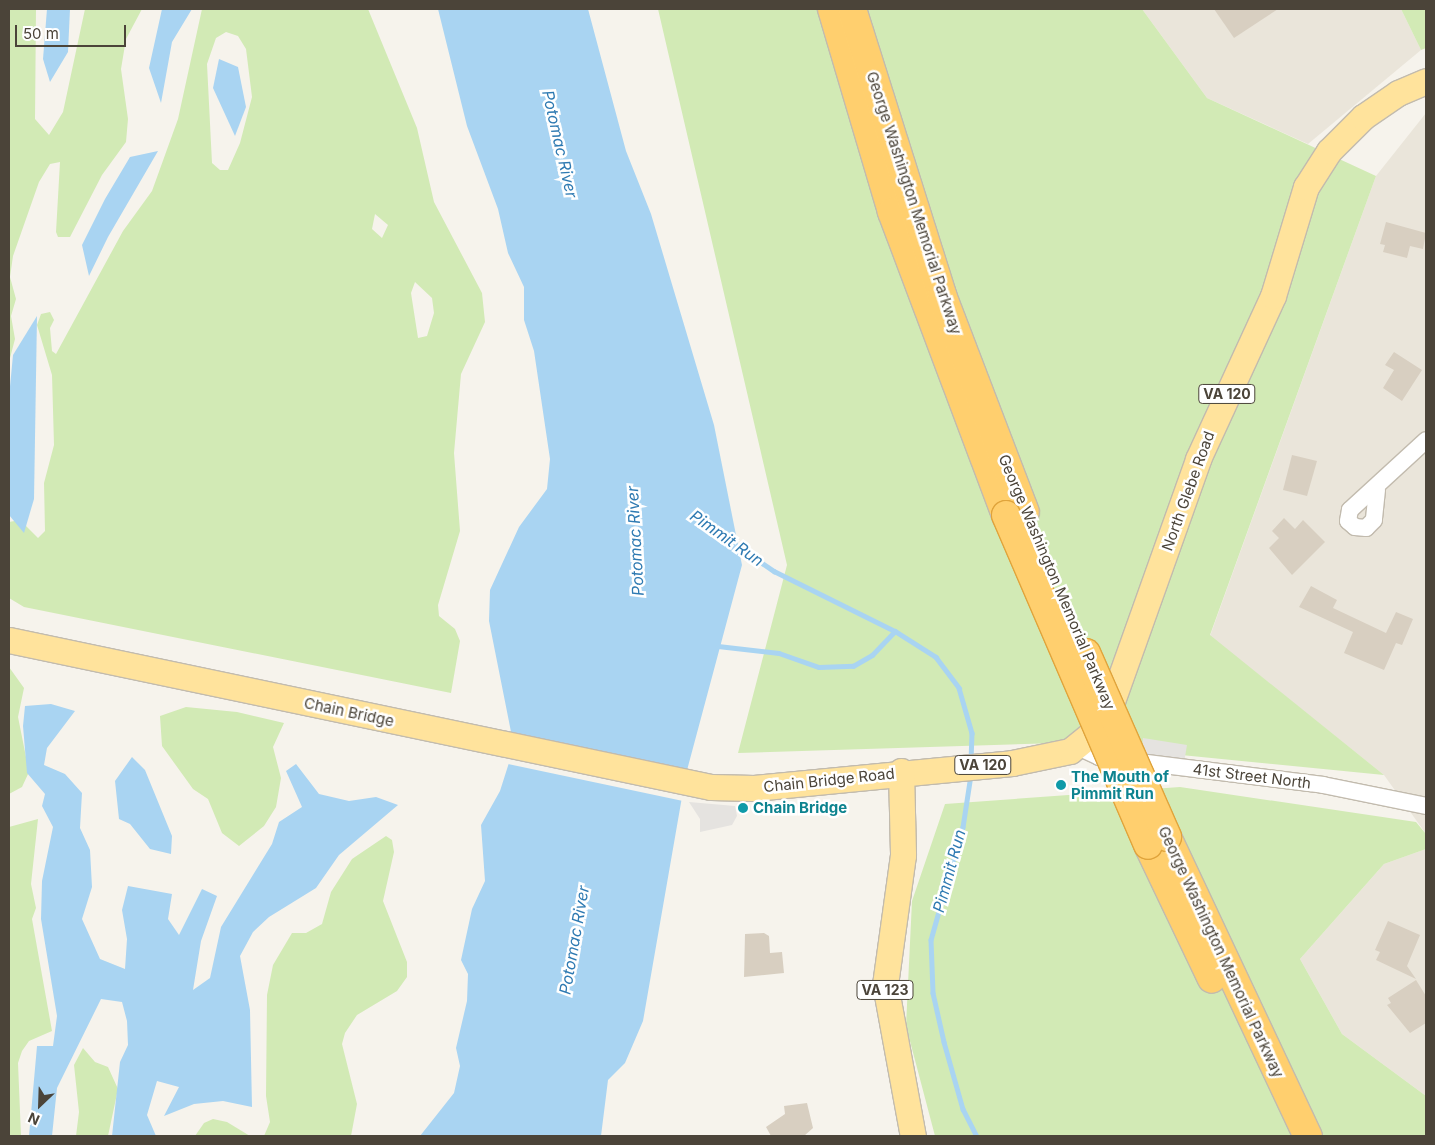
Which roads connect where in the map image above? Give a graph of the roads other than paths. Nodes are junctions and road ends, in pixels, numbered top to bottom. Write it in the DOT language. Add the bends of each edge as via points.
graph roads {
  1 [pos="832,9"];
  2 [pos="852,9"];
  3 [pos="1426,81"];
  4 [pos="1426,440"];
  5 [pos="1376,490"];
  6 [pos="1015,514"];
  7 [pos="9,640"];
  8 [pos="1078,747"];
  9 [pos="901,772"];
  10 [pos="681,782"];
  11 [pos="1426,806"];
  12 [pos="1157,841"];
  13 [pos="913,1136"];
  14 [pos="1288,1136"];
  15 [pos="1308,1136"];
  1 -- 6 [label="highway, George Washington Memorial Parkway" via="892,212"];
  2 -- 6 [label="highway, George Washington Memorial Parkway" via="942,296"];
  3 -- 8 [label="main road, North Glebe Road / VA 120" via="1389,98 1359,121 1329,151 1306,187 1273,296 1198,459 1113,699 1096,730"];
  4 -- 5 [label="street"];
  6 -- 12 [label="highway, George Washington Memorial Parkway, bridge"];
  7 -- 10 [label="main road, Chain Bridge"];
  8 -- 9 [label="main road, North Glebe Road / VA 120" via="1038,759"];
  8 -- 11 [label="street, 41st Street North" via="1098,757 1323,785"];
  9 -- 10 [label="main road, Chain Bridge Road" via="754,788"];
  9 -- 13 [label="main road, Chain Bridge Road / VA 123" via="903,855 885,984"];
  12 -- 14 [label="highway, George Washington Memorial Parkway"];
  12 -- 15 [label="highway, George Washington Memorial Parkway"];
}
